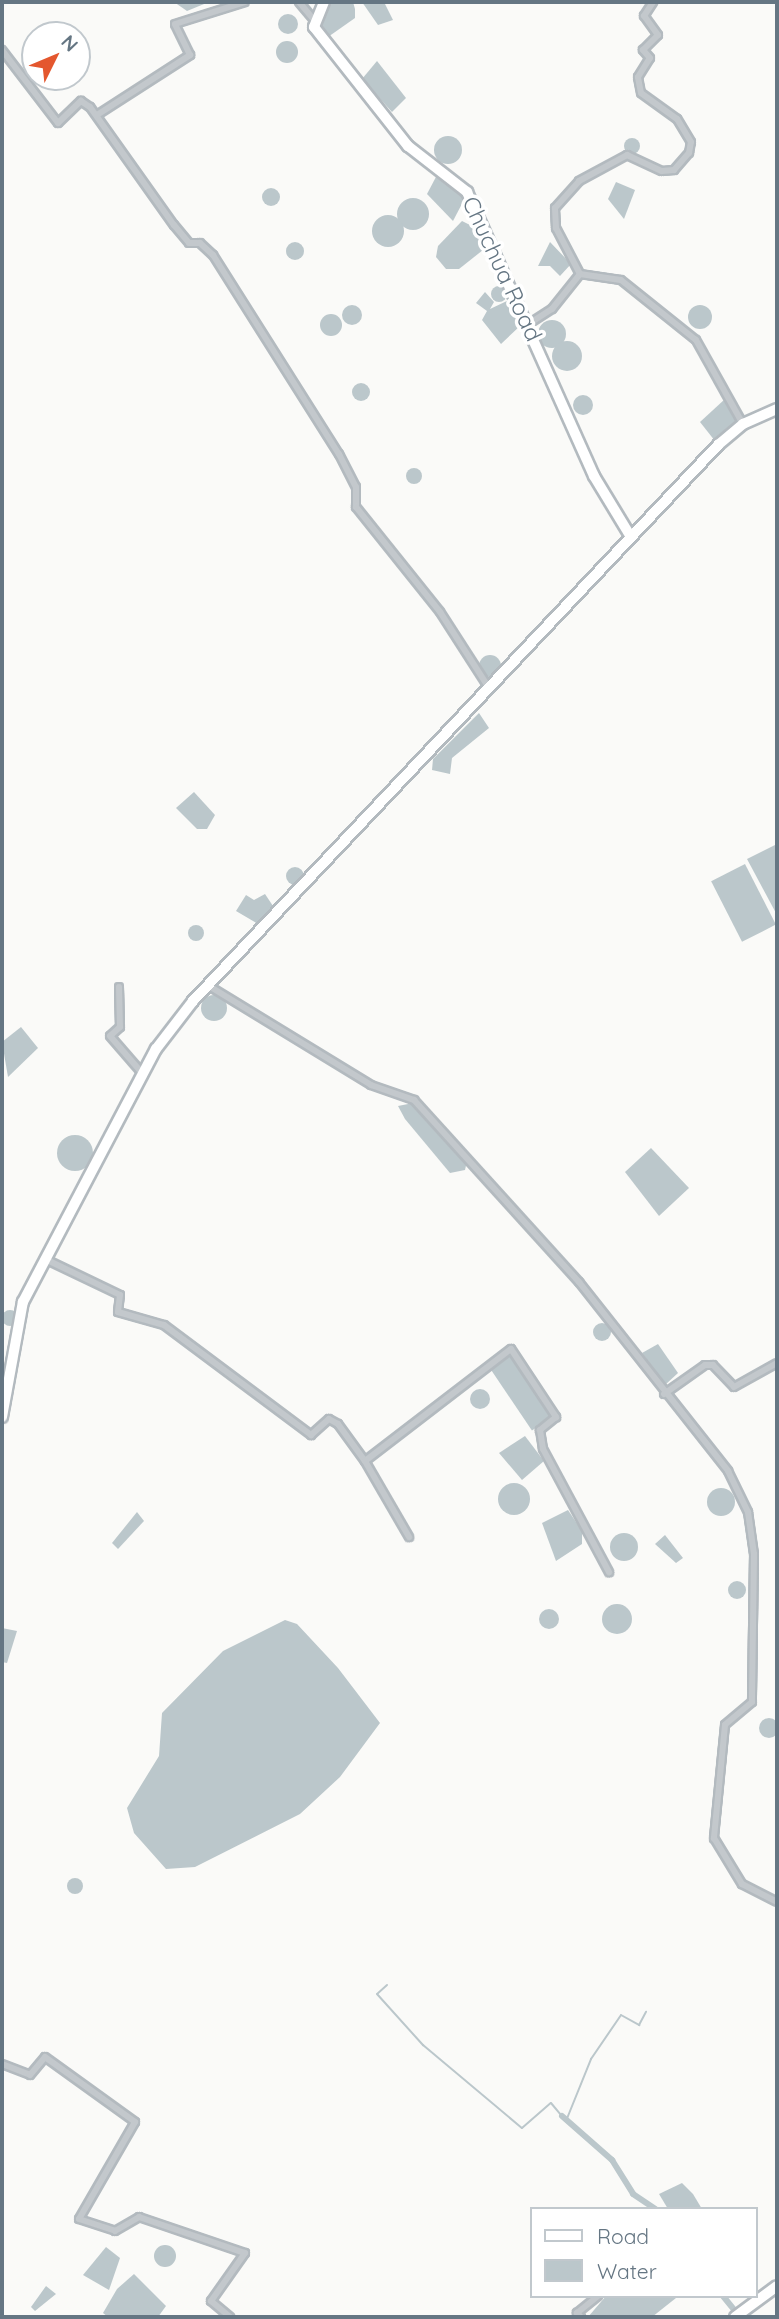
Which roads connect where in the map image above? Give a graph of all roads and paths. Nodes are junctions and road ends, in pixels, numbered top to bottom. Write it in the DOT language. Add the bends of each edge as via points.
graph roads {
  1 [pos="245,2"];
  2 [pos="299,2"];
  3 [pos="324,2"];
  4 [pos="653,2"];
  5 [pos="316,22"];
  6 [pos="2,50"];
  7 [pos="97,115"];
  8 [pos="580,274"];
  9 [pos="527,325"];
  10 [pos="777,410"];
  11 [pos="743,424"];
  12 [pos="631,537"];
  13 [pos="489,688"];
  14 [pos="209,985"];
  15 [pos="119,987"];
  16 [pos="142,1073"];
  17 [pos="45,1259"];
  18 [pos="777,1363"];
  19 [pos="664,1394"];
  20 [pos="2,1417"];
  21 [pos="365,1461"];
  22 [pos="409,1537"];
  23 [pos="609,1572"];
  24 [pos="777,1902"];
  25 [pos="2,2064"];
  26 [pos="777,2286"];
  27 [pos="596,2298"];
  28 [pos="229,2317"];
  29 [pos="581,2317"];
  30 [pos="735,2317"];
  1 -- 7 [label="street" via="175,24 190,55"];
  2 -- 5 [label="street"];
  3 -- 5 [label="main road"];
  4 -- 8 [label="street" via="644,16 658,35 643,50 650,58 638,77 641,93 677,119 691,142 689,153 674,170 662,171 627,155 579,181 555,208 556,228"];
  5 -- 9 [label="main road, Chuchua Road" via="314,27 408,146 467,192"];
  6 -- 7 [label="street" via="58,124 82,101"];
  7 -- 13 [label="street" via="174,225 190,243 200,243 212,255 239,291 345,465 356,487 356,507 440,612"];
  8 -- 9 [label="street" via="552,309"];
  8 -- 11 [label="street" via="621,280 696,340"];
  9 -- 12 [label="main road, Chuchua Road" via="610,510"];
  10 -- 11 [label="main road"];
  11 -- 12 [label="main road"];
  12 -- 13 [label="main road"];
  13 -- 14 [label="main road"];
  14 -- 16 [label="main road"];
  14 -- 19 [label="street" via="371,1085 415,1100 579,1282"];
  15 -- 16 [label="street" via="120,1027 110,1036"];
  16 -- 17 [label="main road"];
  17 -- 20 [label="main road" via="23,1303"];
  17 -- 21 [label="street" via="120,1295 118,1312 164,1325 311,1435 329,1419 338,1424"];
  18 -- 19 [label="street" via="734,1387 713,1365 705,1365"];
  19 -- 24 [label="street" via="728,1471 748,1512 755,1594 752,1702 725,1725 714,1838 742,1884"];
  21 -- 22 [label="street"];
  21 -- 23 [label="street" via="511,1349 556,1418 540,1430 544,1449"];
  25 -- 28 [label="street" via="30,2074 45,2057 135,2122 79,2219 115,2231 139,2217 245,2253 211,2301"];
  26 -- 30 [label="main road"];
  27 -- 29 [label="street" via="577,2313"];
}
